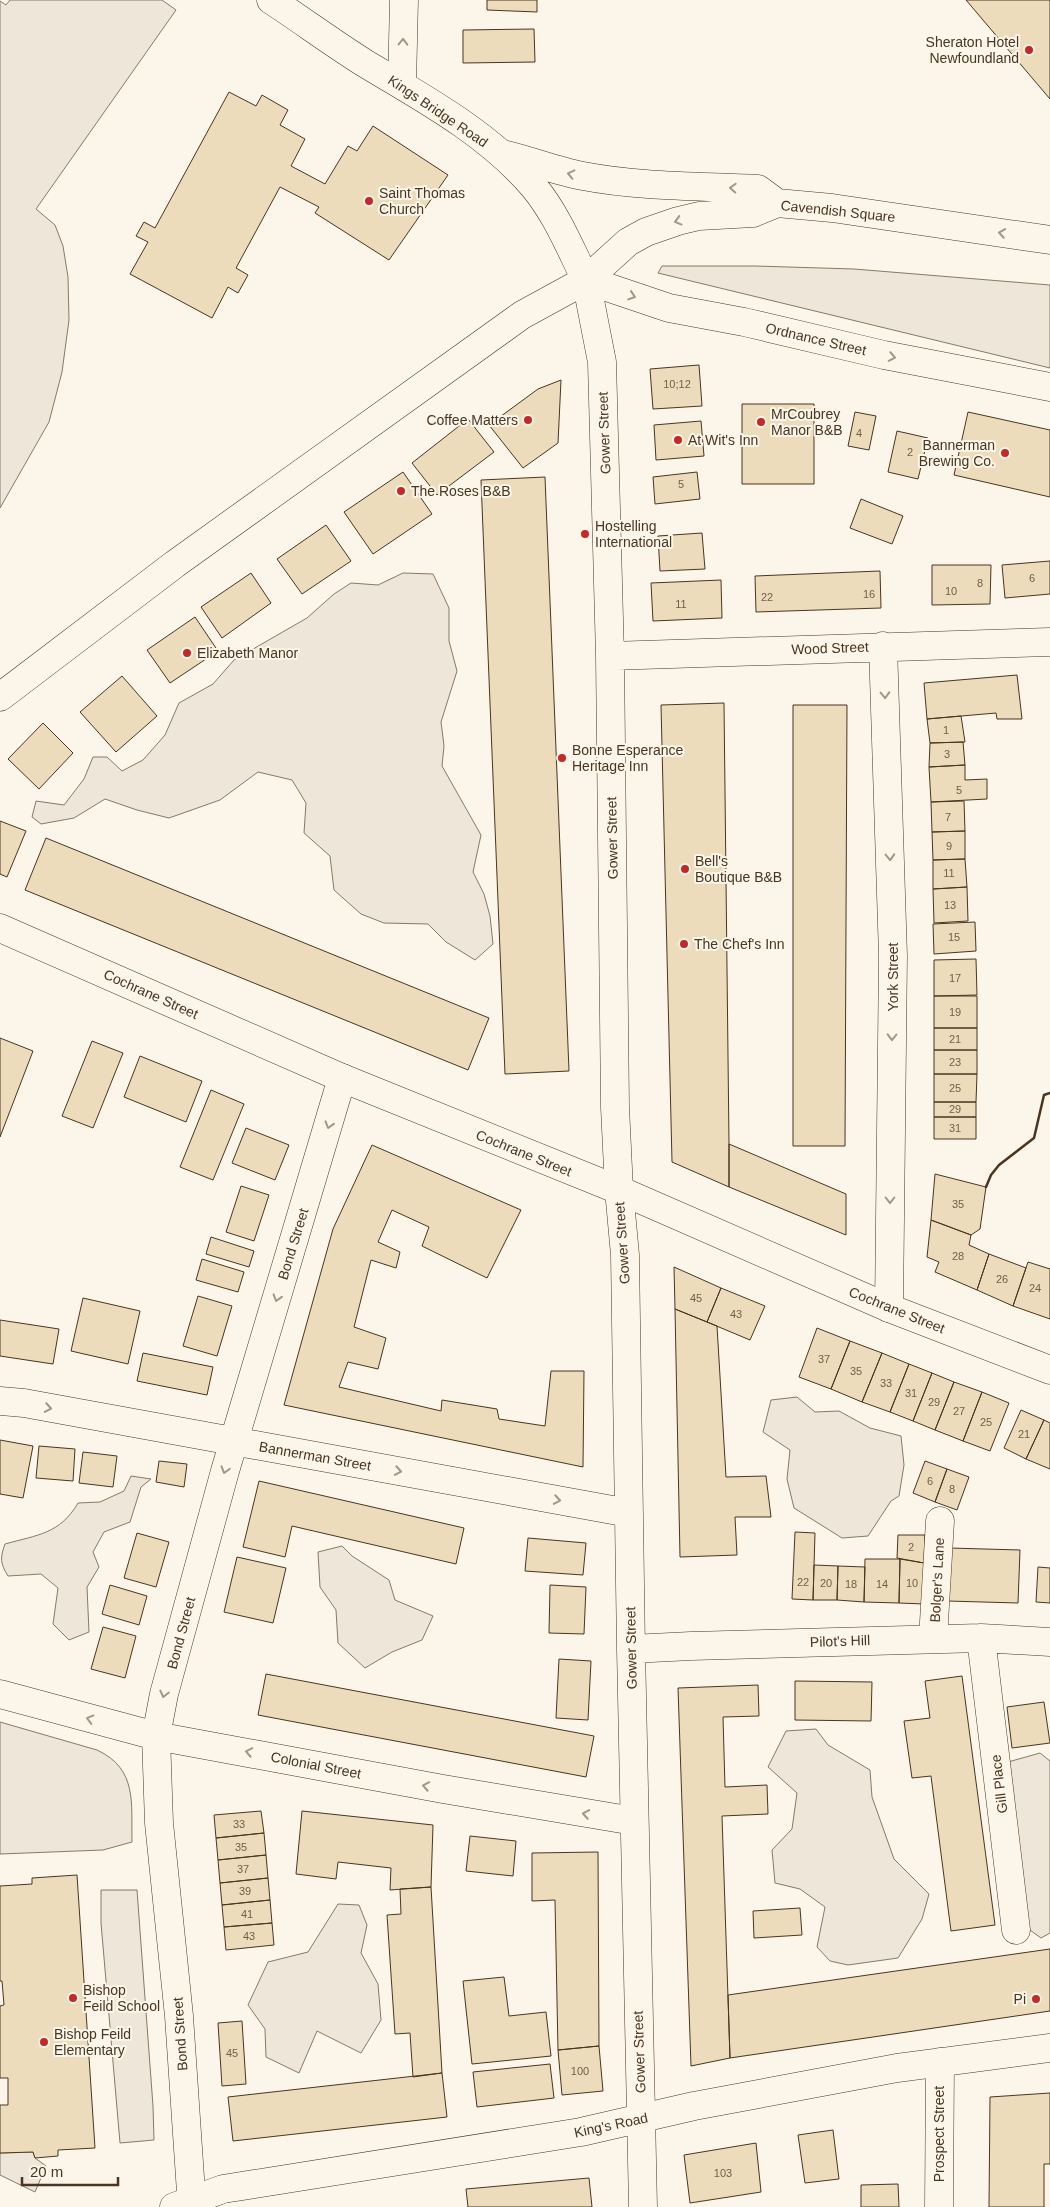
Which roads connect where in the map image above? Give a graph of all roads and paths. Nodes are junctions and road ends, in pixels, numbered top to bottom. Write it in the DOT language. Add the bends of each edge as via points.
graph roads {
  1 [pos="271,0"];
  2 [pos="404,0"];
  3 [pos="402,84"];
  4 [pos="499,154"];
  5 [pos="777,203"];
  6 [pos="1050,240"];
  7 [pos="586,280"];
  8 [pos="1050,387"];
  9 [pos="1050,642"];
  10 [pos="883,646"];
  11 [pos="610,656"];
  12 [pos="0,696"];
  13 [pos="0,928"];
  14 [pos="342,1078"];
  15 [pos="619,1190"];
  16 [pos="889,1308"];
  17 [pos="1050,1370"];
  18 [pos="0,1401"];
  19 [pos="234,1441"];
  20 [pos="630,1513"];
  21 [pos="940,1521"];
  22 [pos="981,1638"];
  23 [pos="933,1639"];
  24 [pos="1050,1642"];
  25 [pos="631,1649"];
  26 [pos="0,1694"];
  27 [pos="156,1736"];
  28 [pos="634,1821"];
  29 [pos="1016,1930"];
  30 [pos="1050,2048"];
  31 [pos="940,2062"];
  32 [pos="642,2119"];
  33 [pos="185,2205"];
  34 [pos="643,2207"];
  35 [pos="939,2207"];
  1 -- 3 [label="street, Kings Bridge Road"];
  3 -- 2 [label="street, one-way"];
  3 -- 4 [label="street, Kings Bridge Road"];
  5 -- 4 [label="street, one-way" via="758,190 617,181 548,169 530,160"];
  4 -- 7 [label="street, Kings Bridge Road" via="534,187 554,216"];
  6 -- 5 [label="street, Cavendish Square, one-way"];
  5 -- 7 [label="street, Cavendish Square, one-way" via="753,213 678,220 646,232 628,242"];
  7 -- 8 [label="street, Ordnance Street, one-way" via="669,308"];
  7 -- 11 [label="street, Gower Street" via="602,362"];
  7 -- 12 [label="street, Cavendish Square" via="507,326 176,564"];
  9 -- 10 [label="street, Wood Street"];
  10 -- 11 [label="street, Wood Street"];
  10 -- 16 [label="street, York Street, one-way" via="893,956"];
  11 -- 15 [label="street, Gower Street" via="615,1108"];
  13 -- 14 [label="street, Cochrane Street"];
  14 -- 15 [label="street, Cochrane Street"];
  14 -- 19 [label="street, Bond Street, one-way"];
  15 -- 16 [label="street, Cochrane Street"];
  15 -- 20 [label="street, Gower Street" via="625,1255"];
  16 -- 17 [label="street, Cochrane Street"];
  18 -- 19 [label="street, Bannerman Street, one-way"];
  19 -- 20 [label="street, Bannerman Street, one-way"];
  19 -- 27 [label="street, Bond Street, one-way" via="164,1694"];
  20 -- 25 [label="street, Gower Street"];
  21 -- 23 [label="street, Bolger's Lane"];
  22 -- 23 [label="street, Pilot's Hill"];
  22 -- 24 [label="street, Pilot's Hill"];
  22 -- 29 [label="street, Gill Place"];
  23 -- 25 [label="street, Pilot's Hill"];
  25 -- 28 [label="street, Gower Street"];
  27 -- 26 [label="street, Colonial Street, one-way"];
  28 -- 27 [label="street, Colonial Street, one-way"];
  27 -- 33 [label="street, Bond Street" via="159,1823 180,2016"];
  28 -- 32 [label="street, Gower Street"];
  30 -- 31 [label="street, King's Road"];
  31 -- 32 [label="street, King's Road" via="694,2106"];
  31 -- 35 [label="street, Prospect Street"];
  32 -- 33 [label="street, King's Road" via="223,2189"];
  32 -- 34 [label="street, Gower Street"];
}
